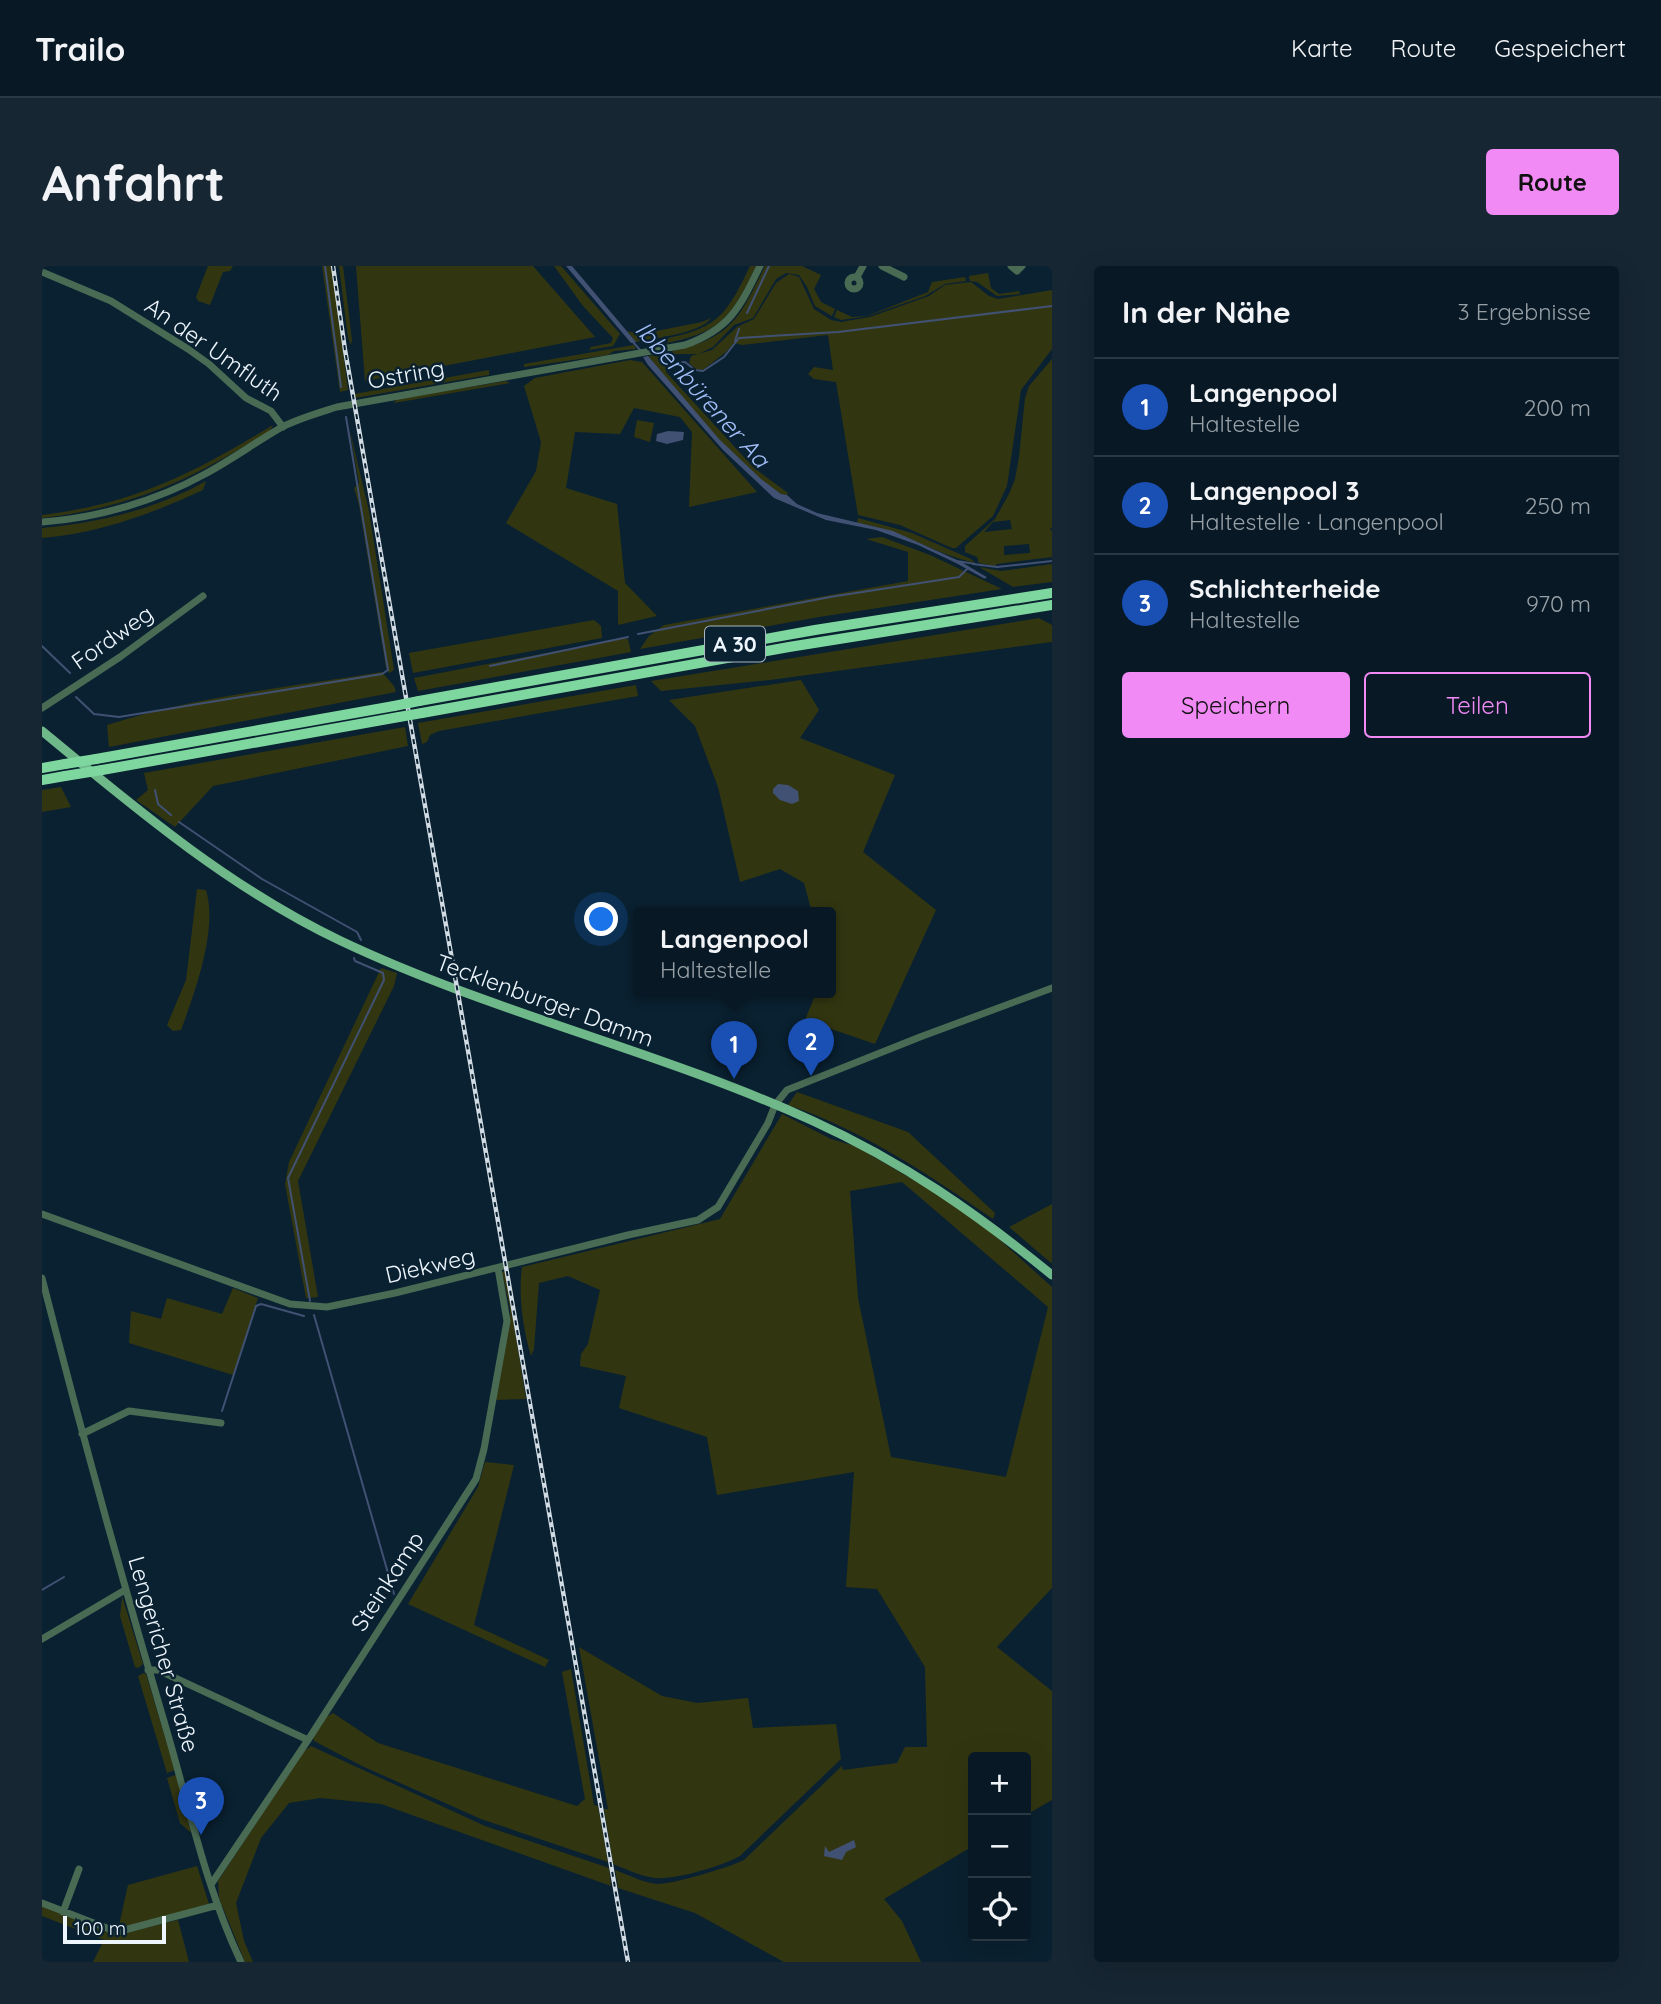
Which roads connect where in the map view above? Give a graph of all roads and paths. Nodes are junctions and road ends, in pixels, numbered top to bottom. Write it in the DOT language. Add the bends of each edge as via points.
graph roads {
  1 [pos="760,266"];
  2 [pos="863,266"];
  3 [pos="882,266"];
  4 [pos="1011,266"];
  5 [pos="1022,266"];
  6 [pos="42,272"];
  7 [pos="857,277"];
  8 [pos="904,277"];
  9 [pos="283,427"];
  10 [pos="42,522"];
  11 [pos="1052,593"];
  12 [pos="203,596"];
  13 [pos="1052,605"];
  14 [pos="42,708"];
  15 [pos="42,731"];
  16 [pos="42,768"];
  17 [pos="42,780"];
  18 [pos="1052,988"];
  19 [pos="775,1105"];
  20 [pos="42,1214"];
  21 [pos="498,1268"];
  22 [pos="1052,1275"];
  23 [pos="42,1278"];
  24 [pos="221,1423"];
  25 [pos="82,1434"];
  26 [pos="125,1590"];
  27 [pos="42,1639"];
  28 [pos="148,1670"];
  29 [pos="308,1740"];
  30 [pos="79,1869"];
  31 [pos="212,1883"];
  32 [pos="42,1903"];
  33 [pos="218,1905"];
  34 [pos="63,1912"];
  35 [pos="242,1962"];
  1 -- 9 [label="street, Ostring" via="726,324 685,345 354,403"];
  2 -- 7 [label="street"];
  3 -- 8 [label="street"];
  4 -- 5 [label="street" via="1017,271"];
  6 -- 9 [label="street, An der Umfluth" via="111,300 188,349 246,398 271,411"];
  9 -- 10 [label="street, Ostring" via="167,492 97,514"];
  11 -- 16 [label="highway, A 30, bridge" via="815,630"];
  12 -- 14 [label="street, Fordweg"];
  13 -- 17 [label="highway, A 30, bridge" via="789,647"];
  15 -- 19 [label="main road, Tecklenburger Damm" via="204,858 341,941 422,976"];
  18 -- 19 [label="street" via="794,1086"];
  19 -- 21 [label="street, Diekweg" via="726,1196 698,1220"];
  19 -- 22 [label="main road, Tecklenburger Damm" via="910,1171"];
  20 -- 21 [label="street, Diekweg" via="268,1297 310,1307 373,1298"];
  21 -- 29 [label="street, Steinkamp" via="507,1321 476,1479"];
  23 -- 25 [label="street, Lengericher Straße"];
  24 -- 25 [label="street" via="129,1411"];
  25 -- 26 [label="street, Lengericher Straße"];
  26 -- 27 [label="street"];
  26 -- 28 [label="street, Lengericher Straße"];
  28 -- 29 [label="street" via="158,1670"];
  28 -- 31 [label="street, Lengericher Straße"];
  29 -- 31 [label="street, Steinkamp"];
  30 -- 34 [label="street"];
  31 -- 33 [label="street, Lengericher Straße"];
  32 -- 34 [label="street"];
  33 -- 34 [label="street" via="117,1932"];
  33 -- 35 [label="street, Lengericher Straße"];
}
